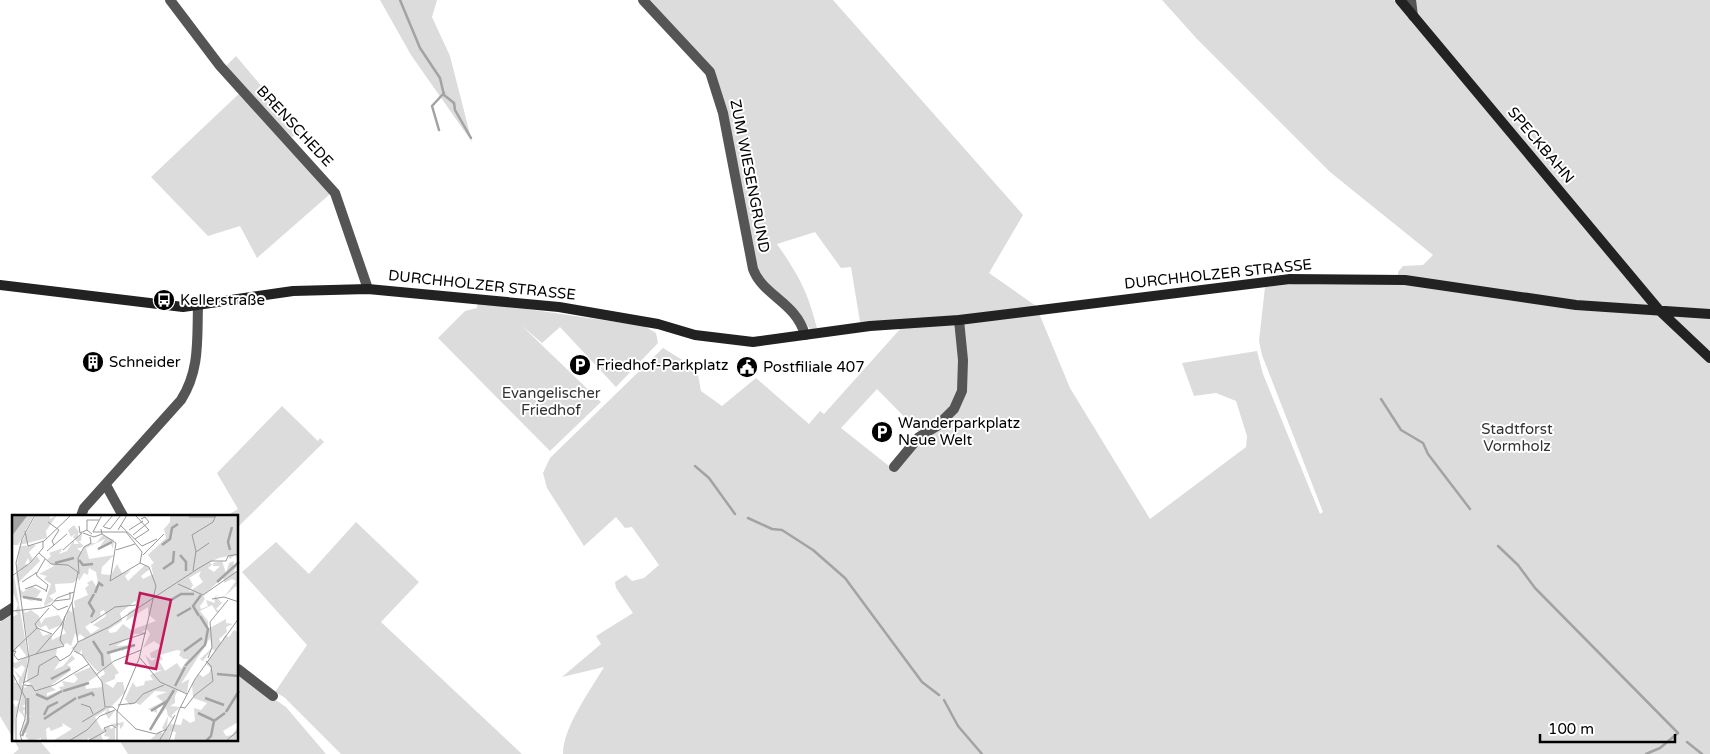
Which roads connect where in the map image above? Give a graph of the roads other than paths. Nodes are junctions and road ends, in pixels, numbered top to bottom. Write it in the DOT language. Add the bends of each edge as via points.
graph roads {
  1 [pos="170,0"];
  2 [pos="643,0"];
  3 [pos="1400,0"];
  4 [pos="1411,0"];
  5 [pos="1413,16"];
  6 [pos="0,285"];
  7 [pos="368,289"];
  8 [pos="198,305"];
  9 [pos="1659,310"];
  10 [pos="1710,314"];
  11 [pos="959,320"];
  12 [pos="805,334"];
  13 [pos="1710,358"];
  14 [pos="894,467"];
  15 [pos="106,485"];
  16 [pos="81,515"];
  17 [pos="122,515"];
  18 [pos="12,608"];
  19 [pos="0,616"];
  20 [pos="239,671"];
  21 [pos="273,696"];
  1 -- 7 [label="street, BRENSCHEDE" via="220,66 335,193"];
  2 -- 12 [label="street, ZUM WIESENGRUND" via="710,72 724,113 753,269 760,282 797,316"];
  3 -- 5 [label="main road, SPECKBAHN"];
  4 -- 5 [label="street"];
  5 -- 9 [label="main road, SPECKBAHN"];
  6 -- 8 [label="main road, DURCHHOLZER STRASSE" via="158,305"];
  7 -- 8 [label="main road, DURCHHOLZER STRASSE" via="293,291"];
  7 -- 12 [label="main road, DURCHHOLZER STRASSE" via="559,307 734,342 783,340"];
  8 -- 15 [label="street" via="197,347 191,384 181,400"];
  9 -- 10 [label="main road, DURCHHOLZER STRASSE"];
  9 -- 11 [label="main road, DURCHHOLZER STRASSE" via="1576,305 1405,280 1290,279"];
  9 -- 13 [label="main road, SPECKBAHN"];
  11 -- 12 [label="main road, DURCHHOLZER STRASSE"];
  11 -- 14 [label="street" via="962,391 954,409 937,426 919,437"];
  15 -- 16 [label="street"];
  15 -- 17 [label="street"];
  18 -- 19 [label="street"];
  20 -- 21 [label="street"];
}
